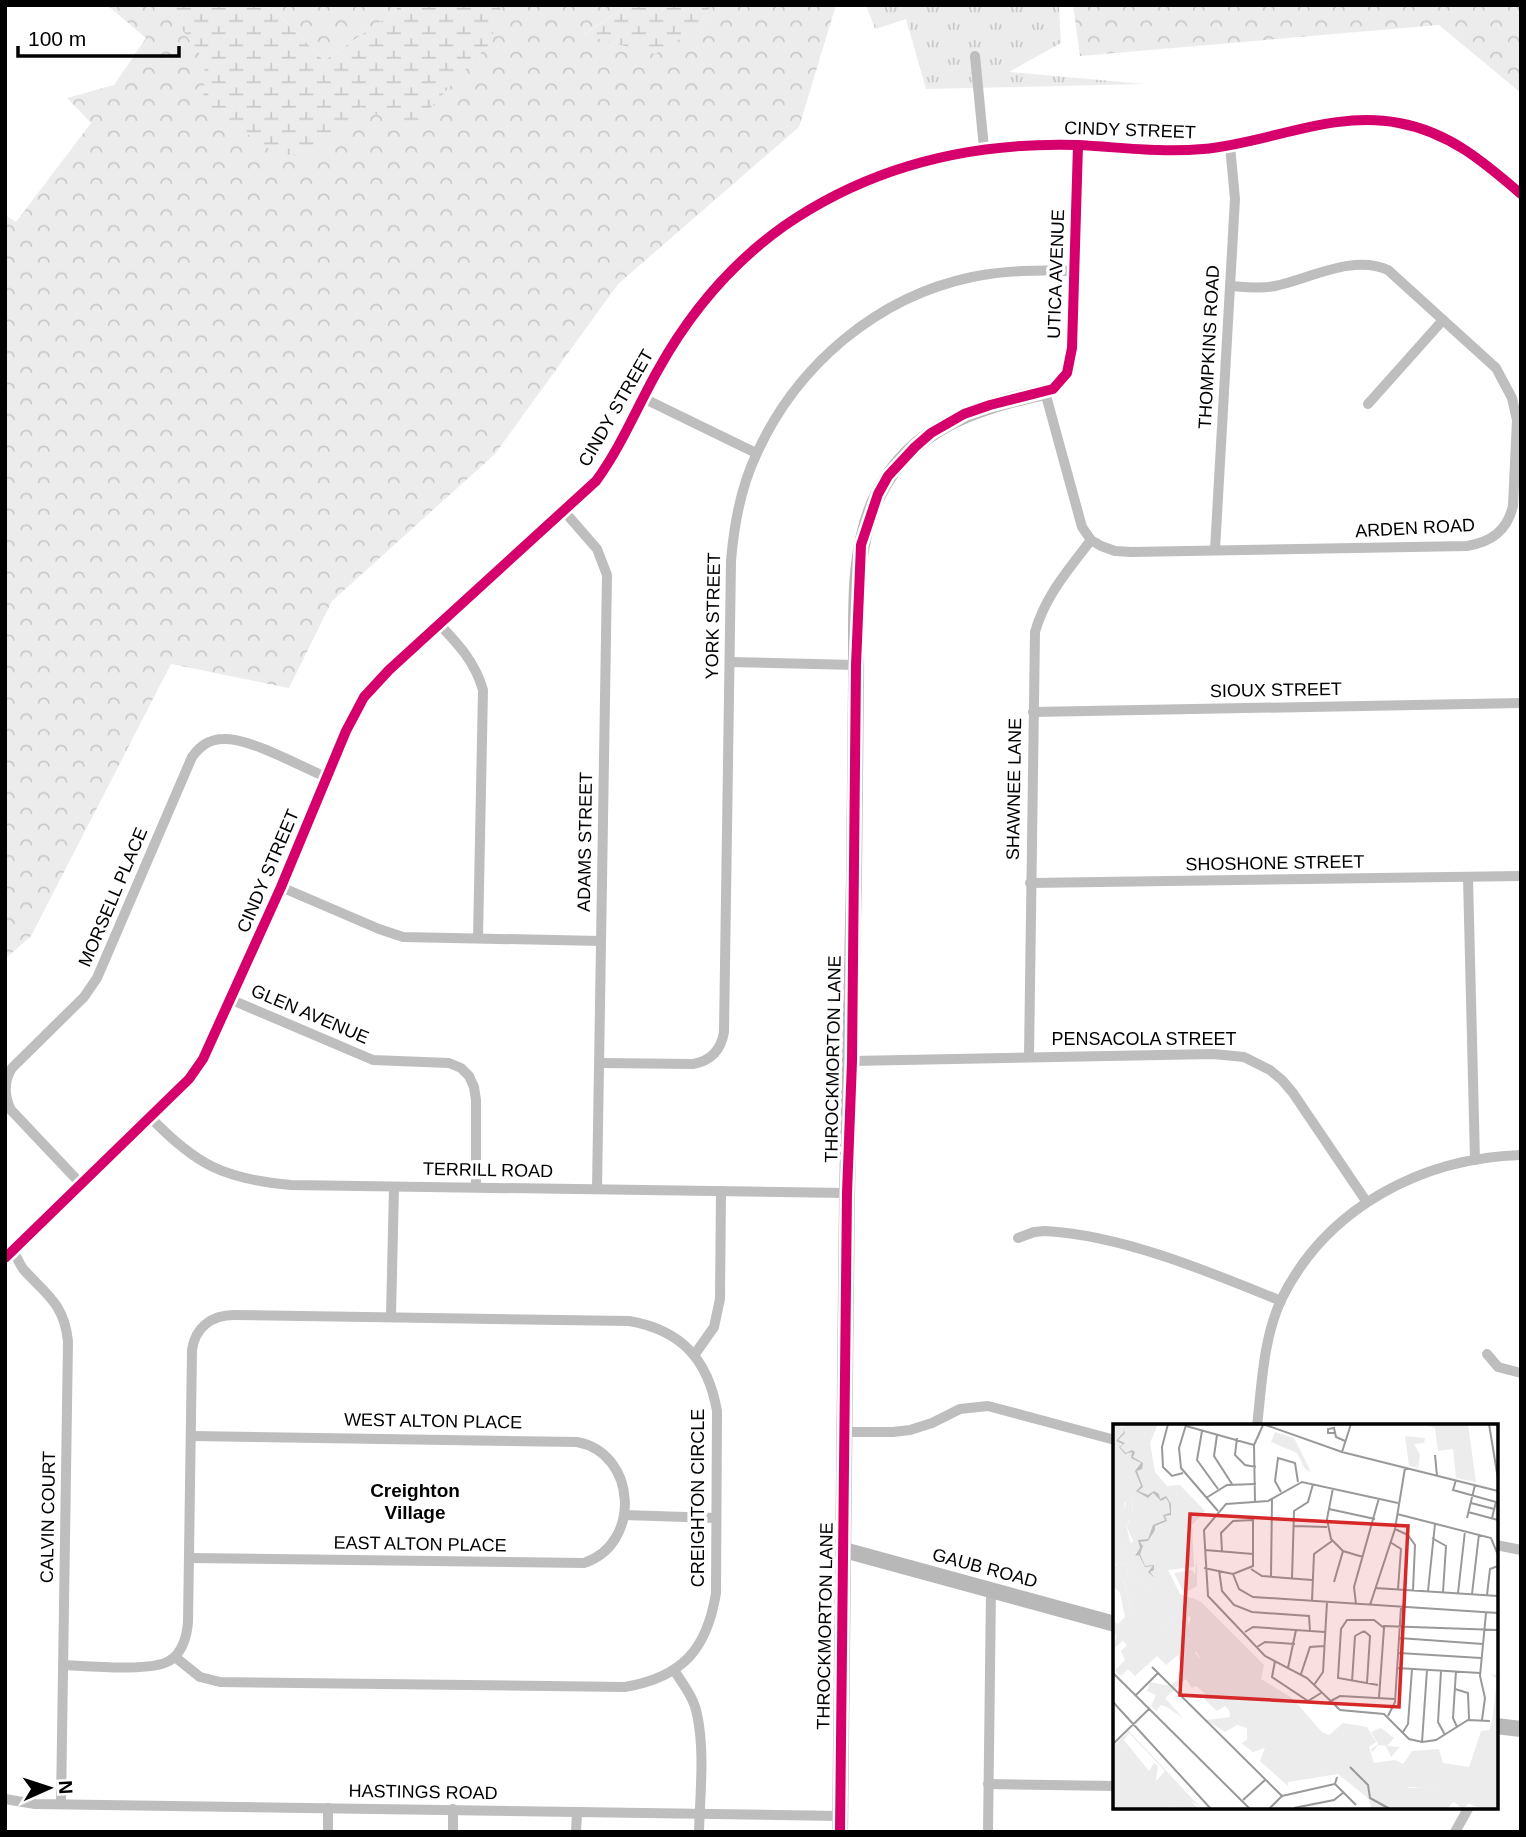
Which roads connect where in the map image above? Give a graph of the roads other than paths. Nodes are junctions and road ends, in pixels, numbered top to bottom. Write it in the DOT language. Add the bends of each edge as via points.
graph roads {
  1 [pos="975,55"];
  2 [pos="1078,145"];
  3 [pos="1230,146"];
  4 [pos="984,148"];
  5 [pos="1521,194"];
  6 [pos="1073,271"];
  7 [pos="1230,286"];
  8 [pos="1443,320"];
  9 [pos="1045,392"];
  10 [pos="643,398"];
  11 [pos="1368,404"];
  12 [pos="756,453"];
  13 [pos="564,511"];
  14 [pos="1091,540"];
  15 [pos="1215,550"];
  16 [pos="439,624"];
  17 [pos="730,662"];
  18 [pos="856,664"];
  19 [pos="1521,703"];
  20 [pos="1033,712"];
  21 [pos="326,777"];
  22 [pos="1521,876"];
  23 [pos="1468,878"];
  24 [pos="1030,883"];
  25 [pos="281,887"];
  26 [pos="478,938"];
  27 [pos="601,941"];
  28 [pos="232,1000"];
  29 [pos="1029,1056"];
  30 [pos="852,1061"];
  31 [pos="601,1063"];
  32 [pos="150,1118"];
  33 [pos="1521,1155"];
  34 [pos="1475,1160"];
  35 [pos="80,1183"];
  36 [pos="476,1186"];
  37 [pos="394,1187"];
  38 [pos="597,1189"];
  39 [pos="721,1191"];
  40 [pos="848,1193"];
  41 [pos="1366,1201"];
  42 [pos="1018,1238"];
  43 [pos="9,1254"];
  44 [pos="1281,1301"];
  45 [pos="391,1316"];
  46 [pos="695,1354"];
  47 [pos="1487,1354"];
  48 [pos="1521,1373"];
  49 [pos="1256,1424"];
  50 [pos="846,1432"];
  51 [pos="192,1436"];
  52 [pos="1113,1439"];
  53 [pos="624,1515"];
  54 [pos="716,1518"];
  55 [pos="1498,1545"];
  56 [pos="844,1550"];
  57 [pos="1521,1550"];
  58 [pos="189,1558"];
  59 [pos="991,1590"];
  60 [pos="1113,1622"];
  61 [pos="175,1657"];
  62 [pos="63,1665"];
  63 [pos="674,1670"];
  64 [pos="1498,1726"];
  65 [pos="1521,1729"];
  66 [pos="988,1784"];
  67 [pos="1113,1786"];
  68 [pos="5,1799"];
  69 [pos="61,1804"];
  70 [pos="328,1808"];
  71 [pos="1468,1809"];
  72 [pos="453,1810"];
  73 [pos="576,1812"];
  74 [pos="700,1814"];
  75 [pos="840,1824"];
  76 [pos="328,1832"];
  77 [pos="453,1832"];
  78 [pos="576,1832"];
  79 [pos="699,1832"];
  80 [pos="988,1832"];
  81 [pos="1455,1832"];
  1 -- 4 [label="street"];
  2 -- 3 [label="street, CINDY STREET" via="1172,150"];
  2 -- 4 [label="street, CINDY STREET"];
  2 -- 6 [label="street, UTICA AVENUE"];
  3 -- 5 [label="street, CINDY STREET" via="1352,119 1399,122 1466,149"];
  3 -- 7 [label="street, THOMPKINS ROAD" via="1235,199"];
  4 -- 10 [label="street, CINDY STREET" via="890,172 843,191 784,227 740,262 701,305"];
  6 -- 9 [label="street, UTICA AVENUE" via="1071,359 1060,382"];
  6 -- 12 [label="street, YORK STREET" via="1024,270 972,277 899,304 827,353 781,408"];
  7 -- 8 [label="street, ARDEN ROAD" via="1269,287 1370,264 1388,270"];
  7 -- 15 [label="street, THOMPKINS ROAD"];
  8 -- 11 [label="street"];
  8 -- 15 [label="street, ARDEN ROAD" via="1496,368 1516,409 1513,506 1501,530 1489,540 1467,546"];
  9 -- 14 [label="street" via="1076,508"];
  9 -- 18 [label="street, THROCKMORTON LANE" via="990,405 947,423 915,447 888,476 861,545"];
  10 -- 12 [label="street"];
  10 -- 13 [label="street, CINDY STREET" via="610,461"];
  12 -- 17 [label="street, YORK STREET" via="733,540"];
  13 -- 16 [label="street, CINDY STREET"];
  13 -- 27 [label="street, ADAMS STREET" via="597,549 607,575"];
  14 -- 15 [label="street, ARDEN ROAD" via="1115,551"];
  14 -- 20 [label="street, SHAWNEE LANE" via="1041,614 1034,650"];
  16 -- 21 [label="street, CINDY STREET" via="364,696"];
  16 -- 26 [label="street" via="464,650 483,690"];
  17 -- 18 [label="street"];
  17 -- 31 [label="street, YORK STREET" via="722,1043 704,1062 693,1064"];
  18 -- 30 [label="street, THROCKMORTON LANE"];
  19 -- 20 [label="street, SIOUX STREET"];
  20 -- 24 [label="street, SHAWNEE LANE"];
  21 -- 25 [label="street, CINDY STREET"];
  21 -- 35 [label="street, MORSELL PLACE" via="232,739 210,741 192,757 97,978 8,1074 6,1097 11,1110"];
  22 -- 23 [label="street, SHOSHONE STREET"];
  23 -- 24 [label="street, SHOSHONE STREET"];
  23 -- 34 [label="street"];
  24 -- 29 [label="street, SHAWNEE LANE"];
  25 -- 26 [label="street" via="403,937"];
  25 -- 28 [label="street, CINDY STREET"];
  26 -- 27 [label="street"];
  27 -- 31 [label="street, ADAMS STREET"];
  28 -- 32 [label="street, CINDY STREET" via="189,1079"];
  28 -- 36 [label="street, GLEN AVENUE" via="373,1060 437,1061 461,1068 469,1076 476,1100"];
  29 -- 30 [label="street, PENSACOLA STREET"];
  29 -- 41 [label="street, PENSACOLA STREET" via="1220,1054 1257,1062 1283,1080"];
  30 -- 40 [label="street, THROCKMORTON LANE"];
  31 -- 38 [label="street, ADAMS STREET"];
  32 -- 35 [label="street, CINDY STREET"];
  32 -- 37 [label="street, TERRILL ROAD" via="190,1155 241,1179"];
  33 -- 34 [label="street"];
  34 -- 41 [label="street" via="1419,1176"];
  35 -- 43 [label="street, CINDY STREET"];
  36 -- 37 [label="street, TERRILL ROAD"];
  36 -- 38 [label="street, TERRILL ROAD"];
  37 -- 45 [label="street"];
  38 -- 39 [label="street, TERRILL ROAD"];
  39 -- 40 [label="street, TERRILL ROAD"];
  39 -- 46 [label="street" via="720,1299 714,1327"];
  40 -- 50 [label="street, THROCKMORTON LANE"];
  41 -- 44 [label="street" via="1326,1237"];
  42 -- 44 [label="street" via="1054,1231 1123,1245 1197,1267"];
  43 -- 62 [label="street, CALVIN COURT" via="58,1306 67,1330"];
  44 -- 49 [label="street" via="1266,1347"];
  45 -- 46 [label="street, CREIGHTON CIRCLE" via="629,1321 662,1330"];
  45 -- 51 [label="street, CREIGHTON CIRCLE" via="226,1315 213,1319 193,1342"];
  46 -- 54 [label="street, CREIGHTON CIRCLE" via="710,1382 717,1412"];
  47 -- 48 [label="street" via="1498,1367"];
  50 -- 52 [label="street" via="910,1430 960,1409 988,1406"];
  50 -- 56 [label="street, THROCKMORTON LANE"];
  51 -- 53 [label="street, WEST ALTON PLACE" via="577,1442 598,1448 613,1462 622,1486"];
  51 -- 58 [label="street, CREIGHTON CIRCLE"];
  53 -- 54 [label="street"];
  53 -- 58 [label="street, EAST ALTON PLACE" via="611,1547 584,1563"];
  54 -- 63 [label="street, CREIGHTON CIRCLE" via="716,1593 711,1620 702,1641"];
  55 -- 57 [label="street"];
  56 -- 59 [label="street, GAUB ROAD"];
  56 -- 75 [label="street, THROCKMORTON LANE"];
  58 -- 61 [label="street, CREIGHTON CIRCLE" via="188,1631"];
  59 -- 60 [label="street, GAUB ROAD"];
  59 -- 66 [label="street"];
  61 -- 62 [label="street" via="153,1666"];
  61 -- 63 [label="street, CREIGHTON CIRCLE" via="200,1677 220,1682 625,1687"];
  62 -- 69 [label="street, CALVIN COURT"];
  63 -- 74 [label="street" via="697,1712"];
  64 -- 65 [label="street"];
  66 -- 67 [label="street"];
  66 -- 80 [label="street"];
  68 -- 69 [label="street, HASTINGS ROAD"];
  69 -- 70 [label="street, HASTINGS ROAD"];
  70 -- 72 [label="street, HASTINGS ROAD"];
  70 -- 76 [label="street"];
  71 -- 81 [label="street"];
  72 -- 73 [label="street, HASTINGS ROAD"];
  72 -- 77 [label="street"];
  73 -- 74 [label="street, HASTINGS ROAD"];
  73 -- 78 [label="street"];
  74 -- 75 [label="street, HASTINGS ROAD"];
  74 -- 79 [label="street"];
}
